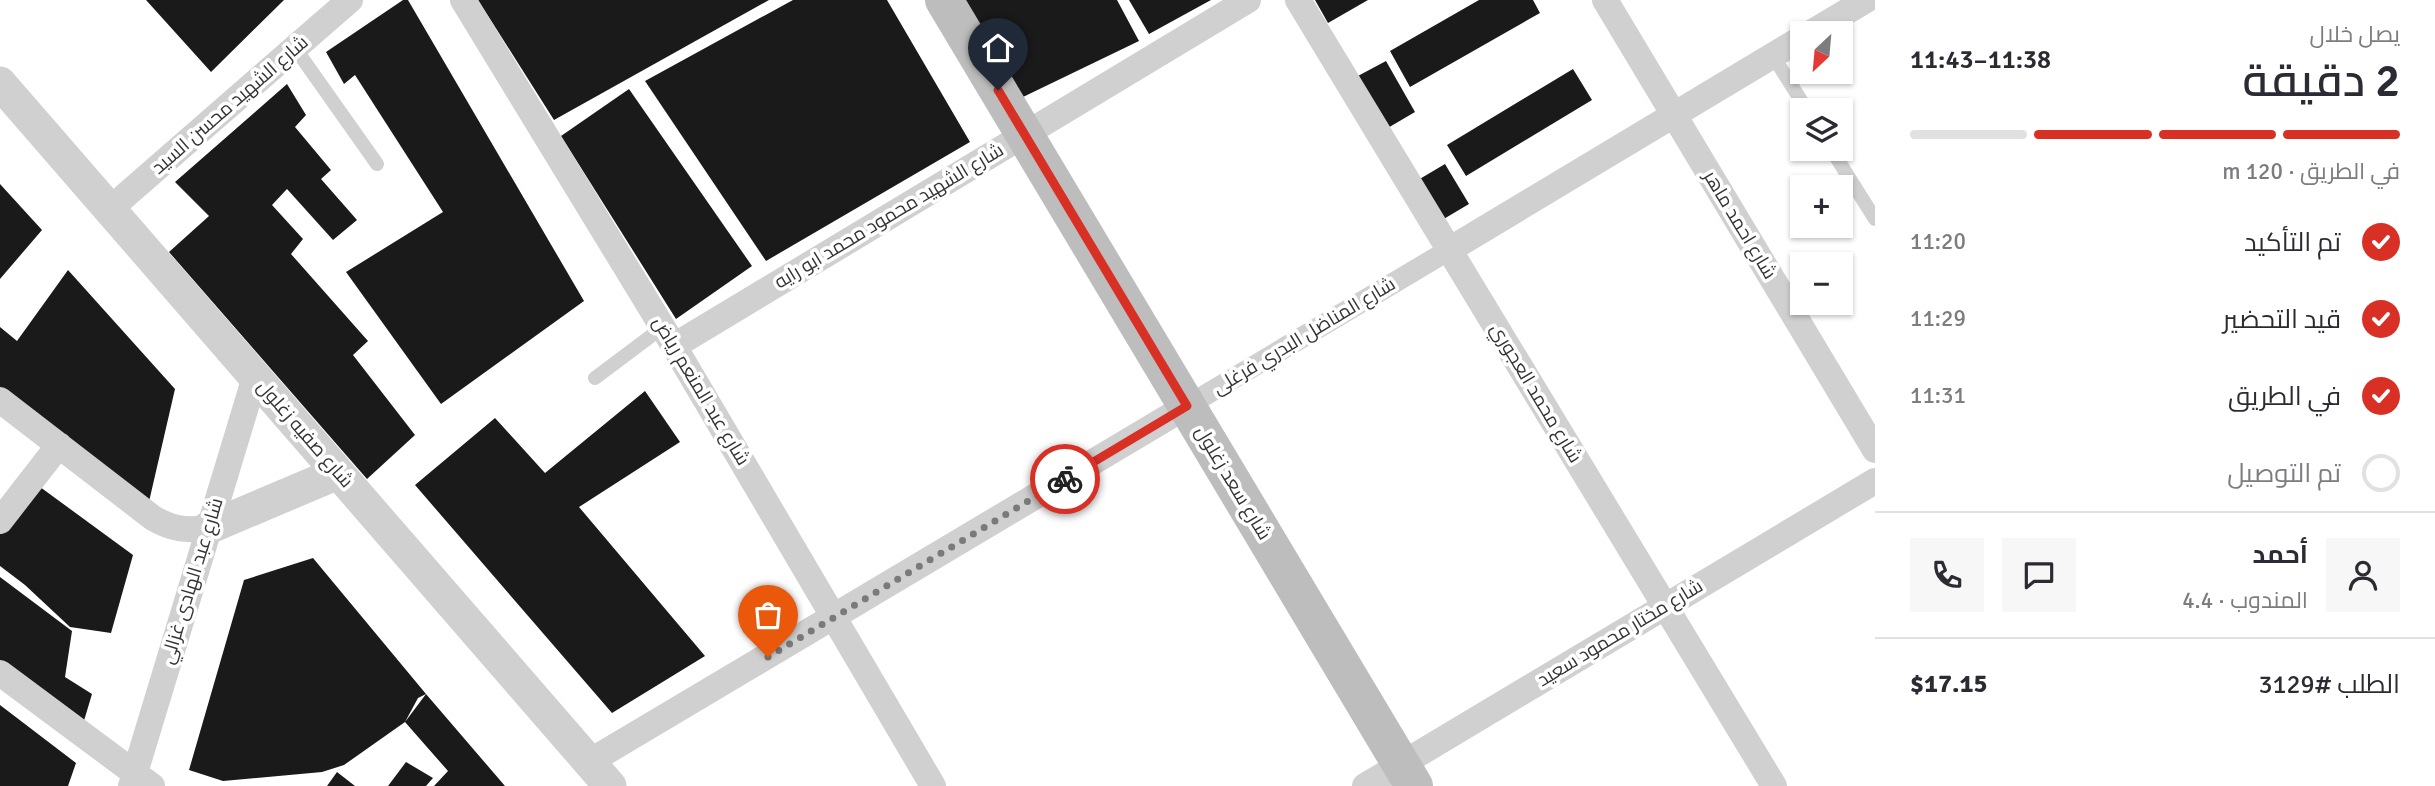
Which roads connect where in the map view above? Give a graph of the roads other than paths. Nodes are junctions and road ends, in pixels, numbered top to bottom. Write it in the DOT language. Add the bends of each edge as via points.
graph roads {
  1 [pos="349,0"];
  2 [pos="463,0"];
  3 [pos="944,0"];
  4 [pos="1248,0"];
  5 [pos="1298,0"];
  6 [pos="1605,0"];
  7 [pos="1867,0"];
  8 [pos="1875,12"];
  9 [pos="1831,21"];
  10 [pos="1790,45"];
  11 [pos="295,48"];
  12 [pos="1773,56"];
  13 [pos="0,83"];
  14 [pos="1799,98"];
  15 [pos="1674,115"];
  16 [pos="1024,135"];
  17 [pos="1839,161"];
  18 [pos="377,164"];
  19 [pos="110,209"];
  20 [pos="1875,219"];
  21 [pos="1449,250"];
  22 [pos="668,336"];
  23 [pos="255,377"];
  24 [pos="595,378"];
  25 [pos="0,400"];
  26 [pos="1187,406"];
  27 [pos="59,445"];
  28 [pos="1875,450"];
  29 [pos="338,473"];
  30 [pos="1875,481"];
  31 [pos="0,521"];
  32 [pos="208,528"];
  33 [pos="1665,606"];
  34 [pos="834,618"];
  35 [pos="0,673"];
  36 [pos="600,774"];
  37 [pos="1408,775"];
  38 [pos="139,782"];
  39 [pos="933,786"];
  40 [pos="1365,786"];
  41 [pos="1774,786"];
  1 -- 11 [label="street, شارع الشهيد محسن السيد"];
  2 -- 22 [label="street, شارع عبد المنعم رياض"];
  3 -- 16 [label="main road, شارع سعد زغلول"];
  4 -- 16 [label="street, شارع الشهيد محمود محمد ابو رايه"];
  5 -- 21 [label="street, شارع محمد العجوري"];
  6 -- 15 [label="street, شارع احمد ماهر"];
  7 -- 8 [label="street"];
  7 -- 9 [label="street"];
  10 -- 12 [label="street, شارع المناضل البدري فرغلى"];
  11 -- 18 [label="lane"];
  11 -- 19 [label="street, شارع الشهيد محسن السيد"];
  12 -- 14 [label="lane"];
  12 -- 15 [label="street, شارع المناضل البدري فرغلى"];
  13 -- 19 [label="street, شارع صفيه زغلول"];
  15 -- 21 [label="street, شارع المناضل البدري فرغلى"];
  15 -- 28 [label="street, شارع احمد ماهر"];
  16 -- 22 [label="street, شارع الشهيد محمود محمد ابو رايه"];
  16 -- 26 [label="main road, شارع سعد زغلول"];
  17 -- 20 [label="lane"];
  19 -- 23 [label="street, شارع صفيه زغلول"];
  21 -- 26 [label="street, شارع المناضل البدري فرغلى"];
  21 -- 33 [label="street, شارع محمد العجوري"];
  22 -- 24 [label="lane"];
  22 -- 34 [label="street, شارع عبد المنعم رياض"];
  23 -- 29 [label="street, شارع صفيه زغلول"];
  23 -- 32 [label="street, شارع عبد الهادى غزالي"];
  25 -- 27 [label="street"];
  26 -- 34 [label="street, شارع المناضل البدري فرغلى"];
  26 -- 37 [label="main road, شارع سعد زغلول"];
  27 -- 31 [label="street"];
  27 -- 32 [label="street" via="161,523 189,531"];
  29 -- 32 [label="street"];
  29 -- 36 [label="street, شارع صفيه زغلول"];
  30 -- 33 [label="street, شارع مختار محمود سعيد"];
  32 -- 38 [label="street, شارع عبد الهادى غزالي"];
  33 -- 37 [label="street, شارع مختار محمود سعيد"];
  33 -- 41 [label="street, شارع محمد العجوري"];
  34 -- 36 [label="street, شارع المناضل البدري فرغلى"];
  34 -- 39 [label="street, شارع عبد المنعم رياض"];
  35 -- 38 [label="street"];
  37 -- 40 [label="street, شارع مختار محمود سعيد"];
}
